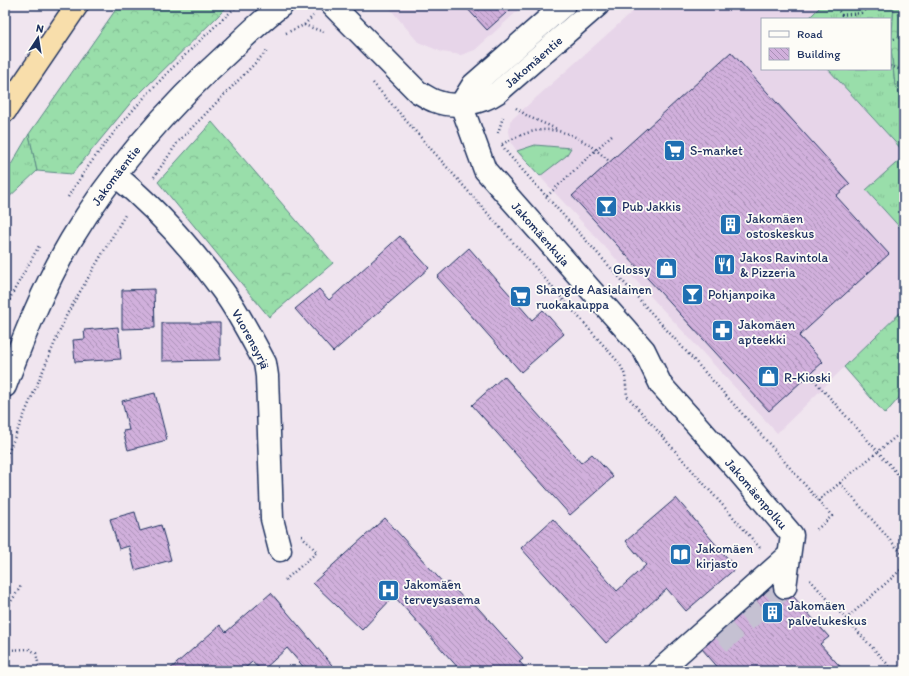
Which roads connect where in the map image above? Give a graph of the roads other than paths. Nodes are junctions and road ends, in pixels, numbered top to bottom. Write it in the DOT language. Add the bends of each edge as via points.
graph roads {
  1 [pos="77,5"];
  2 [pos="282,5"];
  3 [pos="332,5"];
  4 [pos="564,5"];
  5 [pos="598,5"];
  6 [pos="462,104"];
  7 [pos="5,112"];
  8 [pos="115,175"];
  9 [pos="644,350"];
  10 [pos="5,386"];
  11 [pos="280,550"];
  12 [pos="785,553"];
  13 [pos="785,586"];
  14 [pos="659,671"];
  1 -- 7 [label="highway"];
  2 -- 8 [label="street, Jakomäentie" via="199,80 151,130"];
  3 -- 6 [label="street, Jakomäentie" via="418,92 445,104"];
  4 -- 6 [label="street, Jakomäentie" via="473,85"];
  5 -- 6 [label="street, Jakomäentie" via="498,92 487,100"];
  6 -- 9 [label="street, Jakomäenkuja" via="485,170"];
  8 -- 10 [label="street, Jakomäentie" via="67,247 39,303"];
  8 -- 11 [label="street, Vuorensyrjä" via="169,226 224,292 265,363 272,519"];
  9 -- 12 [label="street, Jakomäenpolku" via="661,385 737,470"];
  12 -- 13 [label="street"];
  12 -- 14 [label="street"];
}
